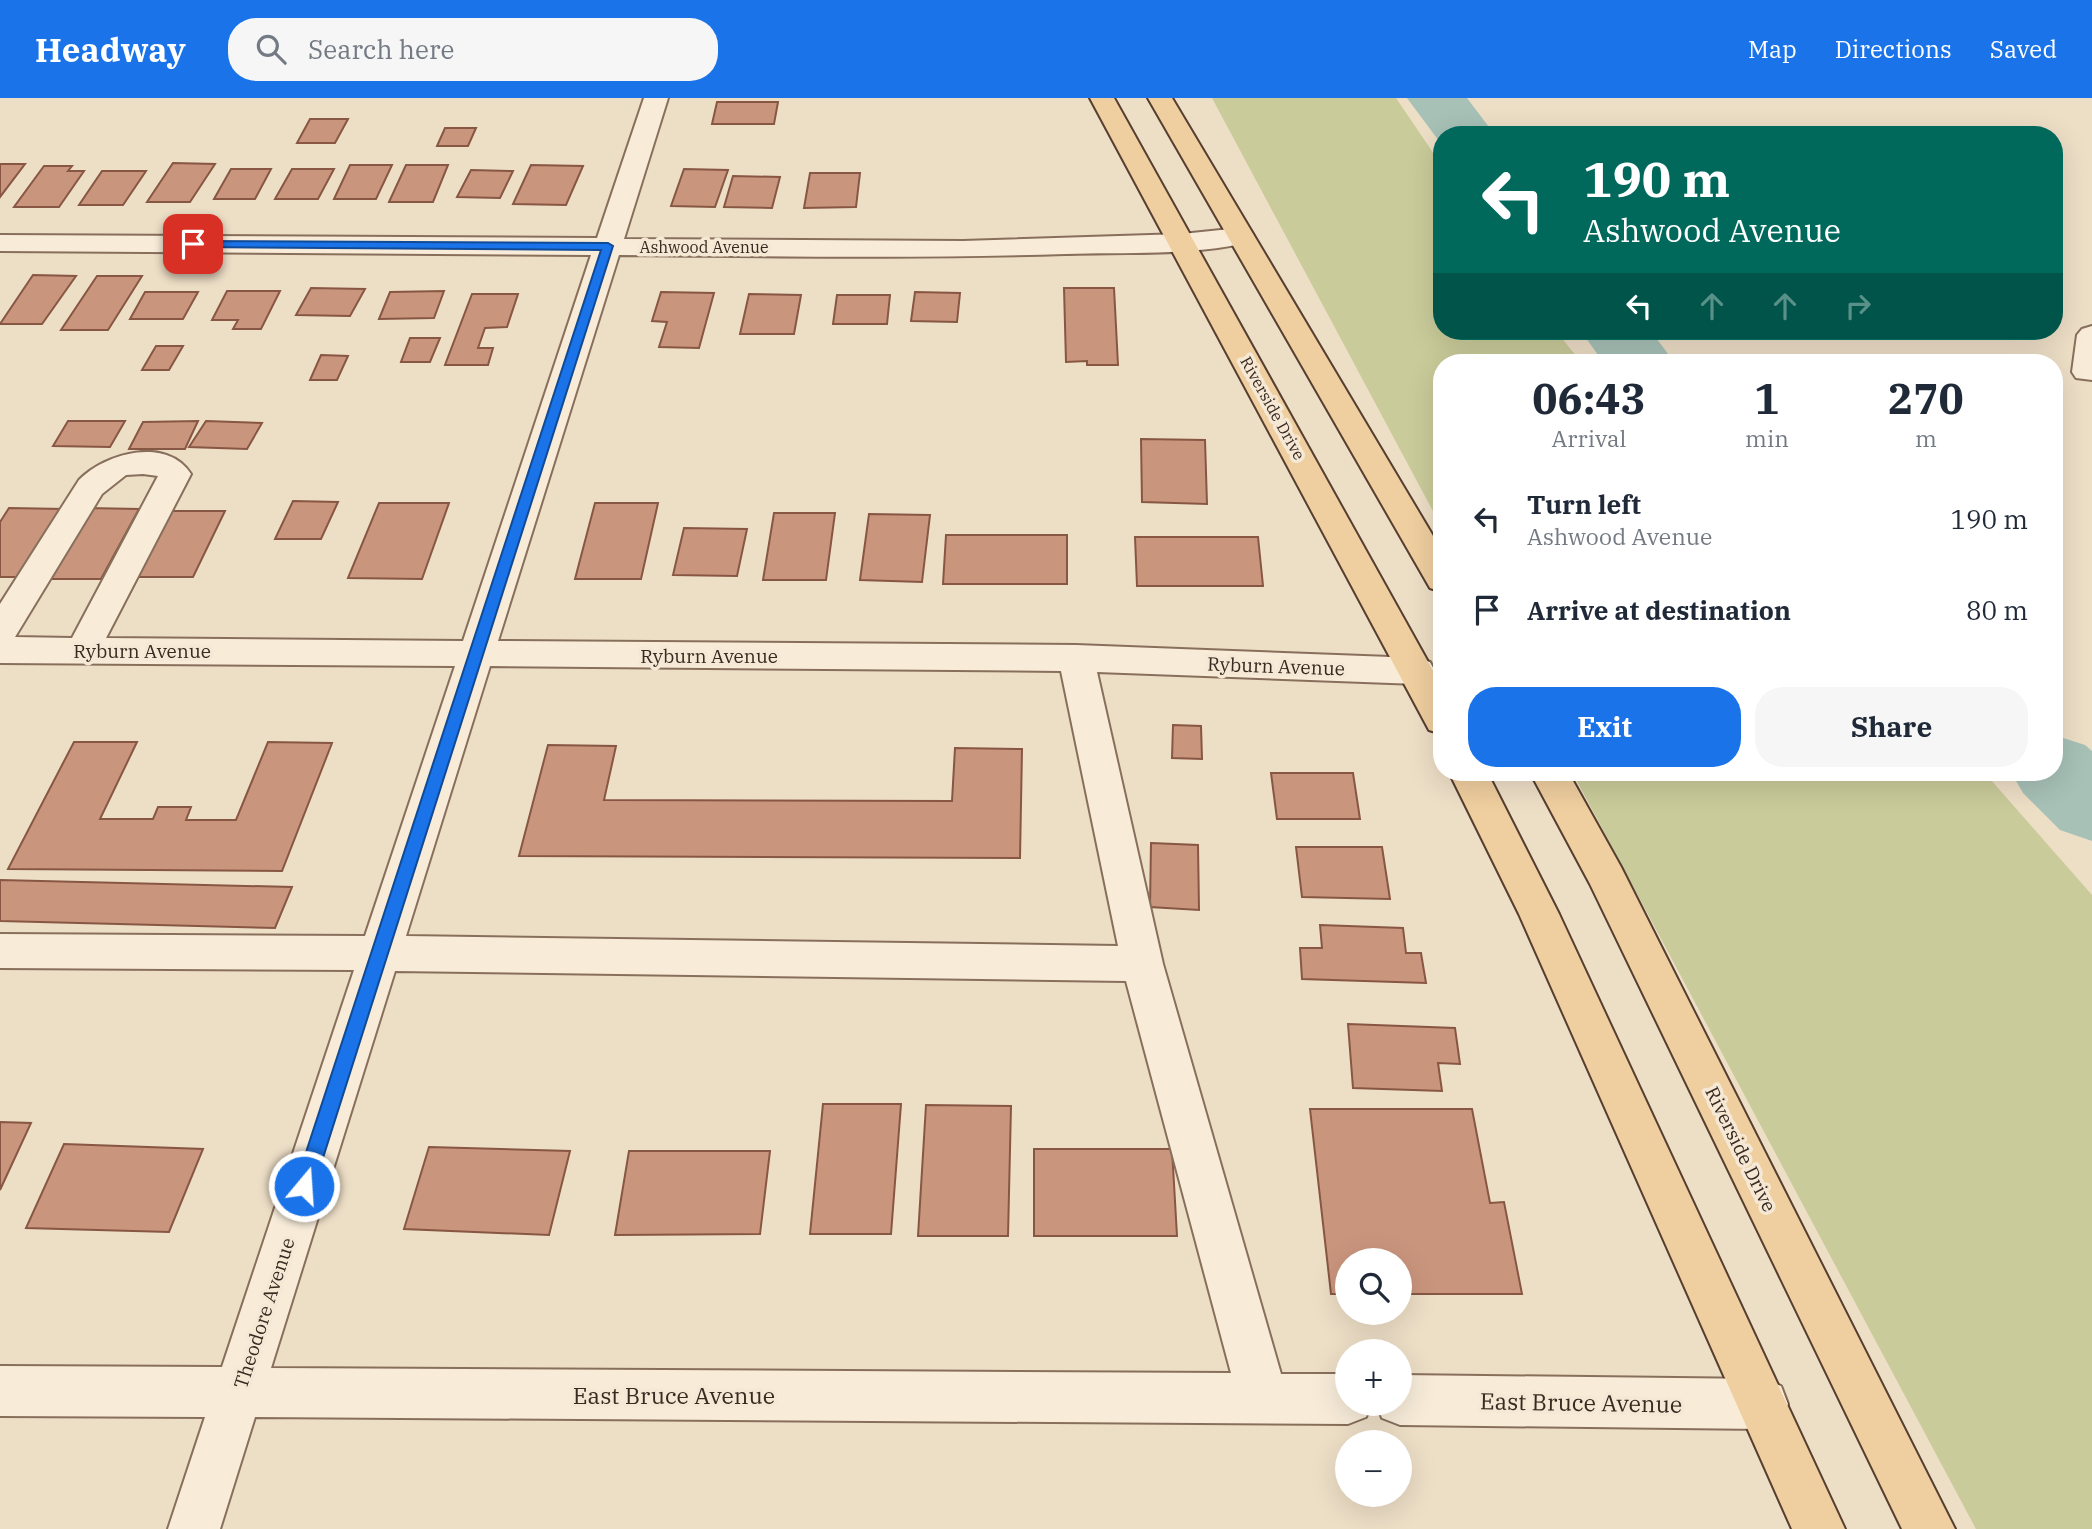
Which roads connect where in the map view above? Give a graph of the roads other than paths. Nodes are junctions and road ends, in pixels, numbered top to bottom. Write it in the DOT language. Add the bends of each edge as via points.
graph roads {
  1 [pos="656,98"];
  2 [pos="1102,98"];
  3 [pos="1160,98"];
  4 [pos="1240,236"];
  5 [pos="1182,242"];
  6 [pos="0,243"];
  7 [pos="608,246"];
  8 [pos="2092,335"];
  9 [pos="2087,372"];
  10 [pos="1433,565"];
  11 [pos="0,633"];
  12 [pos="0,650"];
  13 [pos="82,651"];
  14 [pos="476,654"];
  15 [pos="1076,659"];
  16 [pos="1418,671"];
  17 [pos="1433,702"];
  18 [pos="1472,781"];
  19 [pos="1554,781"];
  20 [pos="0,951"];
  21 [pos="379,953"];
  22 [pos="1142,964"];
  23 [pos="0,1391"];
  24 [pos="238,1394"];
  25 [pos="1263,1399"];
  26 [pos="1335,1399"];
  27 [pos="1412,1400"];
  28 [pos="1763,1404"];
  29 [pos="194,1529"];
  30 [pos="1819,1529"];
  31 [pos="1929,1529"];
  1 -- 7 [label="street, Theodore Avenue"];
  2 -- 5 [label="main road, Riverside Drive"];
  3 -- 4 [label="main road"];
  4 -- 5 [label="street, Ashwood Avenue"];
  4 -- 10 [label="main road"];
  5 -- 7 [label="street, Ashwood Avenue" via="963,249"];
  5 -- 16 [label="main road, Riverside Drive"];
  6 -- 7 [label="street, Ashwood Avenue"];
  7 -- 14 [label="street, Theodore Avenue"];
  8 -- 9 [label="street"];
  11 -- 13 [label="street" via="101,474 125,464 166,465 175,474 172,482"];
  12 -- 13 [label="street, Ryburn Avenue"];
  13 -- 14 [label="street, Ryburn Avenue"];
  14 -- 15 [label="street, Ryburn Avenue"];
  14 -- 21 [label="street, Theodore Avenue"];
  15 -- 16 [label="street, Ryburn Avenue"];
  15 -- 22 [label="street"];
  16 -- 17 [label="main road, Riverside Drive"];
  18 -- 28 [label="main road" via="1539,914"];
  19 -- 31 [label="main road, Riverside Drive" via="1607,878"];
  20 -- 21 [label="street"];
  21 -- 22 [label="street"];
  21 -- 24 [label="street, Theodore Avenue"];
  22 -- 25 [label="street"];
  23 -- 24 [label="street, East Bruce Avenue"];
  24 -- 25 [label="street, East Bruce Avenue"];
  24 -- 29 [label="street, Theodore Avenue"];
  25 -- 26 [label="street, East Bruce Avenue"];
  27 -- 28 [label="street, East Bruce Avenue"];
  28 -- 30 [label="main road"];
}
